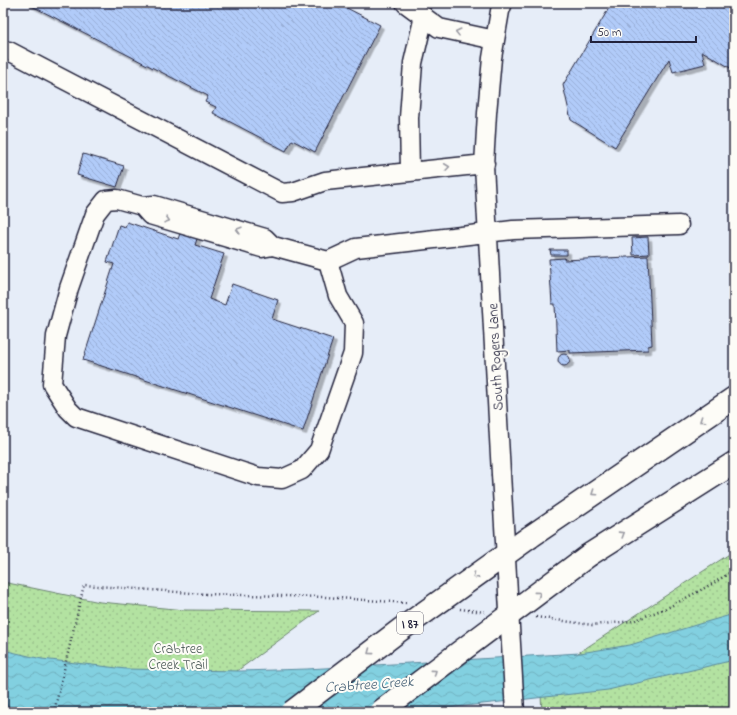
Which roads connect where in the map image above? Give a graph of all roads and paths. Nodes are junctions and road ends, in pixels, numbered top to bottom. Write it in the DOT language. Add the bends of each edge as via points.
graph roads {
  1 [pos="406,3"];
  2 [pos="503,3"];
  3 [pos="424,16"];
  4 [pos="495,40"];
  5 [pos="3,51"];
  6 [pos="485,164"];
  7 [pos="410,172"];
  8 [pos="679,225"];
  9 [pos="488,232"];
  10 [pos="328,261"];
  11 [pos="734,398"];
  12 [pos="734,463"];
  13 [pos="82,592"];
  14 [pos="54,712"];
  15 [pos="292,712"];
  16 [pos="380,712"];
  17 [pos="515,712"];
  1 -- 3 [label="street"];
  2 -- 4 [label="street, South Rogers Lane"];
  4 -- 3 [label="street, one-way" via="440,28"];
  3 -- 7 [label="street" via="413,63 409,118"];
  4 -- 6 [label="street, South Rogers Lane" via="488,97"];
  5 -- 7 [label="street" via="9,51 282,193 325,181"];
  7 -- 6 [label="street, one-way"];
  6 -- 9 [label="street, South Rogers Lane"];
  8 -- 9 [label="street"];
  9 -- 10 [label="street" via="356,248"];
  9 -- 17 [label="street, South Rogers Lane, bridge"];
  10 -- 10 [label="street" via="273,246 265,238 154,205 142,206 117,199 106,200 95,214 69,288 56,336 52,384 76,417 258,477 282,480 302,470 319,450 353,353 354,323 338,296"];
  11 -- 15 [label="highway, I 87, one-way, bridge" via="530,537 400,630"];
  16 -- 12 [label="highway, one-way, bridge" via="589,555"];
  13 -- 14 [label="path"];
}
